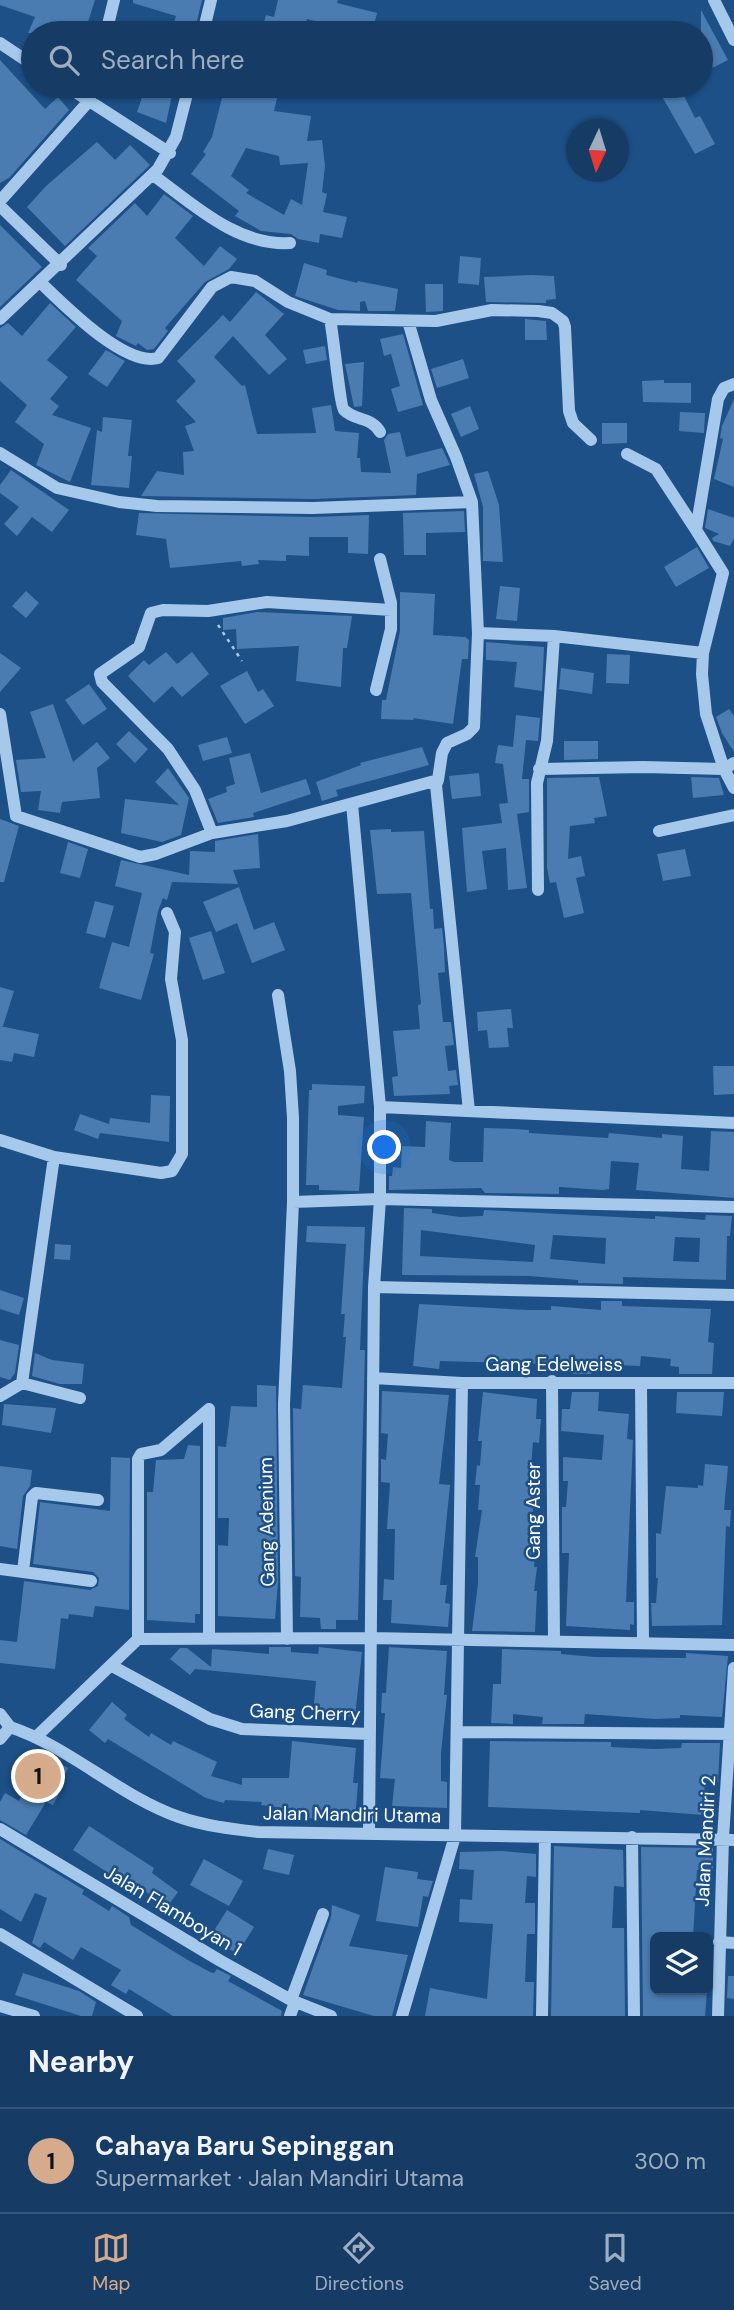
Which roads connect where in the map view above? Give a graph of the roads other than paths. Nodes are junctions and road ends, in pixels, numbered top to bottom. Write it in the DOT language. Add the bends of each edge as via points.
graph roads {
  1 [pos="114,0"];
  2 [pos="211,0"];
  3 [pos="714,0"];
  4 [pos="109,21"];
  5 [pos="206,21"];
  6 [pos="734,40"];
  7 [pos="0,43"];
  8 [pos="21,57"];
  9 [pos="84,98"];
  10 [pos="90,98"];
  11 [pos="186,98"];
  12 [pos="89,101"];
  13 [pos="170,153"];
  14 [pos="153,175"];
  15 [pos="0,204"];
  16 [pos="290,243"];
  17 [pos="61,265"];
  18 [pos="41,283"];
  19 [pos="0,319"];
  20 [pos="330,319"];
  21 [pos="408,321"];
  22 [pos="734,384"];
  23 [pos="380,432"];
  24 [pos="591,440"];
  25 [pos="0,453"];
  26 [pos="627,454"];
  27 [pos="472,502"];
  28 [pos="696,530"];
  29 [pos="380,559"];
  30 [pos="391,611"];
  31 [pos="478,633"];
  32 [pos="554,636"];
  33 [pos="703,653"];
  34 [pos="376,690"];
  35 [pos="0,714"];
  36 [pos="729,766"];
  37 [pos="539,769"];
  38 [pos="438,780"];
  39 [pos="734,788"];
  40 [pos="352,804"];
  41 [pos="734,815"];
  42 [pos="659,831"];
  43 [pos="212,833"];
  44 [pos="538,890"];
  45 [pos="167,913"];
  46 [pos="278,995"];
  47 [pos="380,1107"];
  48 [pos="469,1111"];
  49 [pos="734,1123"];
  50 [pos="0,1139"];
  51 [pos="54,1157"];
  52 [pos="380,1199"];
  53 [pos="293,1202"];
  54 [pos="734,1208"];
  55 [pos="374,1287"];
  56 [pos="734,1295"];
  57 [pos="373,1378"];
  58 [pos="552,1381"];
  59 [pos="462,1382"];
  60 [pos="22,1383"];
  61 [pos="734,1383"];
  62 [pos="641,1384"];
  63 [pos="0,1396"];
  64 [pos="80,1398"];
  65 [pos="97,1500"];
  66 [pos="0,1569"];
  67 [pos="23,1571"];
  68 [pos="91,1581"];
  69 [pos="209,1638"];
  70 [pos="371,1638"];
  71 [pos="138,1639"];
  72 [pos="287,1639"];
  73 [pos="459,1639"];
  74 [pos="554,1641"];
  75 [pos="643,1643"];
  76 [pos="734,1645"];
  77 [pos="112,1666"];
  78 [pos="734,1668"];
  79 [pos="0,1714"];
  80 [pos="10,1727"];
  81 [pos="459,1732"];
  82 [pos="370,1734"];
  83 [pos="732,1734"];
  84 [pos="37,1736"];
  85 [pos="0,1739"];
  86 [pos="0,1829"];
  87 [pos="369,1833"];
  88 [pos="455,1836"];
  89 [pos="545,1837"];
  90 [pos="632,1837"];
  91 [pos="728,1839"];
  92 [pos="323,1913"];
  93 [pos="0,1934"];
  94 [pos="719,1942"];
  95 [pos="734,1944"];
  96 [pos="293,2001"];
  97 [pos="0,2006"];
  98 [pos="34,2016"];
  99 [pos="137,2016"];
  100 [pos="290,2016"];
  101 [pos="331,2016"];
  102 [pos="402,2016"];
  103 [pos="541,2016"];
  104 [pos="634,2016"];
  105 [pos="718,2016"];
  1 -- 4 [label="street"];
  2 -- 5 [label="street"];
  3 -- 6 [label="street"];
  7 -- 8 [label="street"];
  9 -- 12 [label="street"];
  10 -- 12 [label="street"];
  11 -- 13 [label="street"];
  12 -- 13 [label="street"];
  12 -- 15 [label="street"];
  13 -- 14 [label="street"];
  14 -- 16 [label="street" via="235,231 256,241"];
  14 -- 17 [label="street"];
  15 -- 17 [label="street"];
  17 -- 18 [label="street"];
  18 -- 19 [label="street"];
  18 -- 20 [label="street" via="89,329 147,360 158,358 212,288 231,277 255,281 288,302"];
  20 -- 21 [label="street"];
  20 -- 23 [label="street" via="339,401 344,410 373,422"];
  21 -- 24 [label="street" via="444,320 492,310 538,310 560,317 565,327 569,411 573,423"];
  21 -- 27 [label="street" via="431,400"];
  22 -- 28 [label="street" via="724,388 718,399"];
  25 -- 27 [label="street" via="57,488 119,502 196,508"];
  26 -- 28 [label="street" via="656,470"];
  27 -- 31 [label="street"];
  28 -- 33 [label="street" via="723,573"];
  29 -- 30 [label="street"];
  30 -- 34 [label="street"];
  30 -- 43 [label="street" via="267,602 208,611 163,610 151,613 139,647 100,674 102,682 168,749 195,790"];
  31 -- 32 [label="street"];
  31 -- 38 [label="street" via="474,727 447,743"];
  32 -- 33 [label="street"];
  32 -- 37 [label="street" via="547,741"];
  33 -- 36 [label="street" via="703,695"];
  35 -- 43 [label="street" via="13,810 21,819 140,856"];
  36 -- 37 [label="street"];
  36 -- 39 [label="street"];
  37 -- 44 [label="street"];
  38 -- 40 [label="street"];
  38 -- 48 [label="street"];
  40 -- 43 [label="street"];
  40 -- 47 [label="street"];
  41 -- 42 [label="street"];
  45 -- 51 [label="street" via="175,932 171,979 182,1040 182,1154 178,1164 161,1173"];
  46 -- 53 [label="street, Gang Adenium" via="291,1083"];
  47 -- 48 [label="street"];
  47 -- 52 [label="street"];
  48 -- 49 [label="street"];
  50 -- 51 [label="street"];
  51 -- 60 [label="street"];
  52 -- 53 [label="street"];
  52 -- 54 [label="street"];
  52 -- 55 [label="street"];
  53 -- 72 [label="street, Gang Adenium" via="284,1404"];
  55 -- 56 [label="street"];
  55 -- 57 [label="street"];
  57 -- 59 [label="street, Gang Edelweiss"];
  57 -- 70 [label="street"];
  58 -- 59 [label="street, Gang Edelweiss"];
  58 -- 62 [label="street, Gang Edelweiss"];
  58 -- 74 [label="street, Gang Aster"];
  59 -- 73 [label="street"];
  60 -- 63 [label="street"];
  60 -- 64 [label="street"];
  61 -- 62 [label="street, Gang Edelweiss"];
  62 -- 75 [label="street"];
  65 -- 67 [label="street" via="36,1493"];
  66 -- 67 [label="street"];
  67 -- 68 [label="street"];
  69 -- 71 [label="street"];
  69 -- 71 [label="street" via="209,1409 161,1450 141,1454 138,1459"];
  69 -- 72 [label="street"];
  70 -- 72 [label="street"];
  70 -- 73 [label="street"];
  70 -- 82 [label="street"];
  71 -- 77 [label="street"];
  73 -- 74 [label="street"];
  73 -- 81 [label="street"];
  74 -- 75 [label="street"];
  75 -- 76 [label="street"];
  77 -- 82 [label="street, Gang Cherry" via="210,1719 242,1729"];
  77 -- 84 [label="street"];
  78 -- 83 [label="street, Jalan Mandiri 2"];
  79 -- 80 [label="street"];
  80 -- 84 [label="street, Jalan Mandiri Utama"];
  80 -- 85 [label="street"];
  81 -- 83 [label="street"];
  81 -- 88 [label="street"];
  82 -- 87 [label="street, Gang Cherry"];
  83 -- 91 [label="street, Jalan Mandiri 2"];
  84 -- 87 [label="street, Jalan Mandiri Utama" via="117,1786 179,1817 258,1832"];
  86 -- 96 [label="street, Jalan Flamboyan 1"];
  87 -- 88 [label="street, Jalan Mandiri Utama"];
  88 -- 89 [label="street, Jalan Mandiri Utama"];
  88 -- 102 [label="street"];
  89 -- 90 [label="street, Jalan Mandiri Utama"];
  89 -- 103 [label="street"];
  90 -- 91 [label="street, Jalan Mandiri Utama"];
  90 -- 104 [label="street"];
  91 -- 94 [label="street, Jalan Mandiri 2"];
  92 -- 96 [label="street"];
  93 -- 99 [label="street"];
  94 -- 95 [label="street"];
  94 -- 105 [label="street, Jalan Mandiri 2"];
  96 -- 100 [label="street"];
  96 -- 101 [label="street, Jalan Flamboyan 1"];
  97 -- 98 [label="street"];
}
